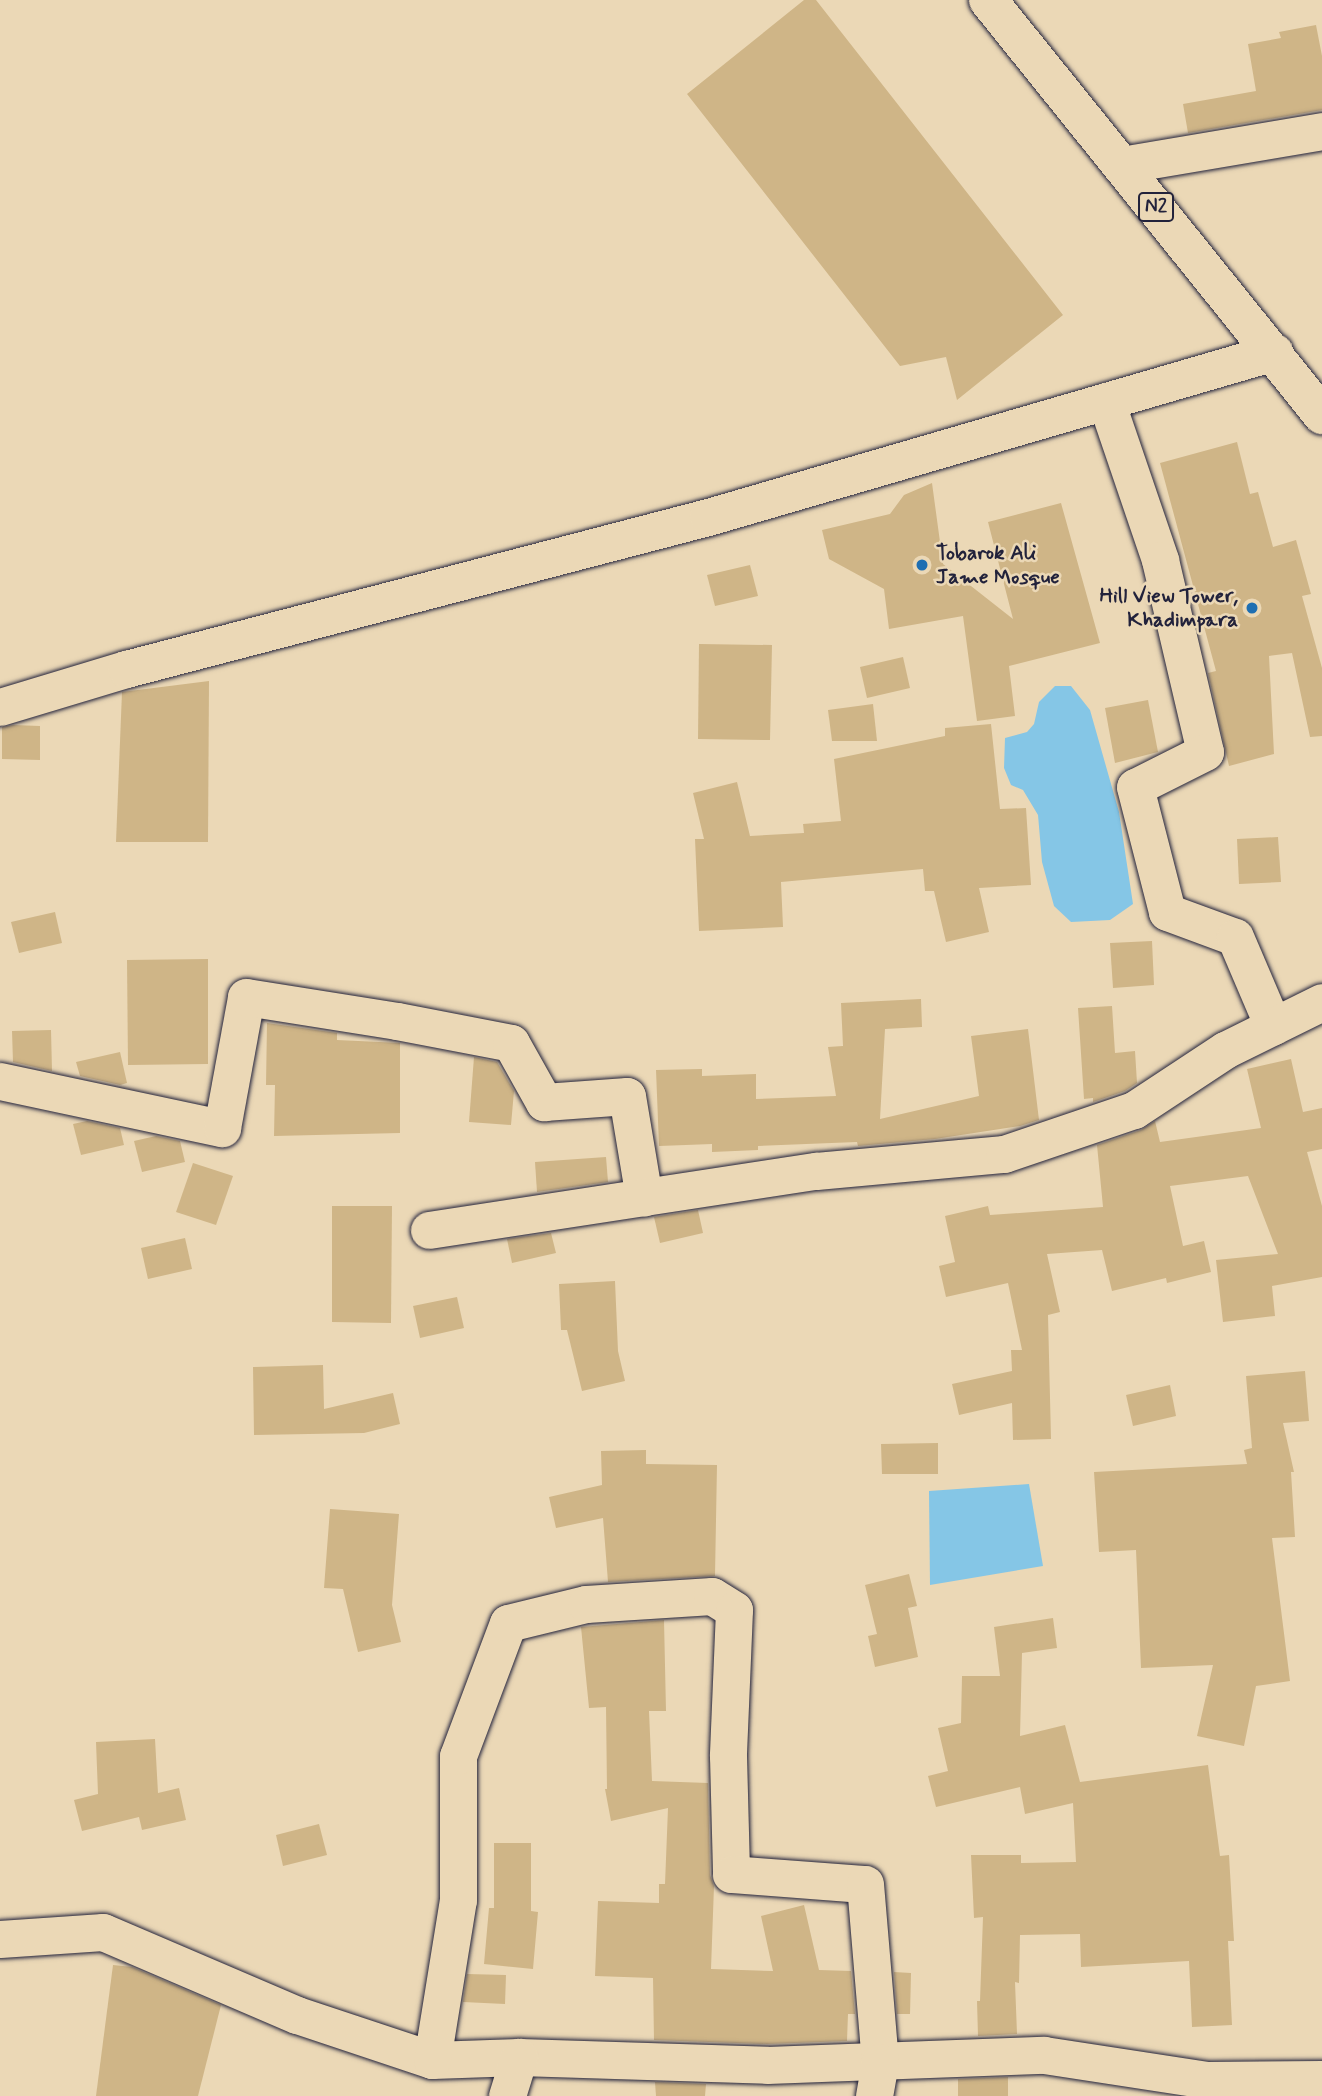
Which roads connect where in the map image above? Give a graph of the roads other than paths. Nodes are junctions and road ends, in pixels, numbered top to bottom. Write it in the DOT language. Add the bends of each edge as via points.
graph roads {
  1 [pos="988,0"];
  2 [pos="1322,131"];
  3 [pos="1122,165"];
  4 [pos="1274,352"];
  5 [pos="1106,401"];
  6 [pos="1322,415"];
  7 [pos="0,707"];
  8 [pos="1322,1002"];
  9 [pos="1273,1027"];
  10 [pos="0,1082"];
  11 [pos="644,1198"];
  12 [pos="429,1230"];
  13 [pos="0,1940"];
  14 [pos="519,2057"];
  15 [pos="432,2060"];
  16 [pos="877,2079"];
  17 [pos="1322,2079"];
  18 [pos="507,2096"];
  1 -- 3 [label="highway, N2"];
  2 -- 3 [label="street"];
  3 -- 4 [label="highway, N2"];
  4 -- 5 [label="street"];
  4 -- 6 [label="highway, N2"];
  5 -- 7 [label="street" via="708,517 192,651"];
  5 -- 9 [label="street" via="1160,560 1205,752 1135,786 1167,912 1235,937"];
  8 -- 9 [label="street"];
  9 -- 11 [label="street" via="1225,1050 1134,1110 1004,1154 816,1171"];
  10 -- 11 [label="street" via="222,1128 246,997 410,1024 511,1043 544,1102 627,1096"];
  11 -- 12 [label="street"];
  13 -- 15 [label="street" via="103,1932 297,2015"];
  14 -- 15 [label="street"];
  14 -- 16 [label="street" via="711,2064"];
  14 -- 18 [label="street"];
  15 -- 16 [label="street" via="458,1900 458,1756 508,1623 586,1604 712,1596 734,1610 728,1756 731,1874 865,1885"];
  16 -- 17 [label="street" via="1044,2055 1207,2080"];
}
